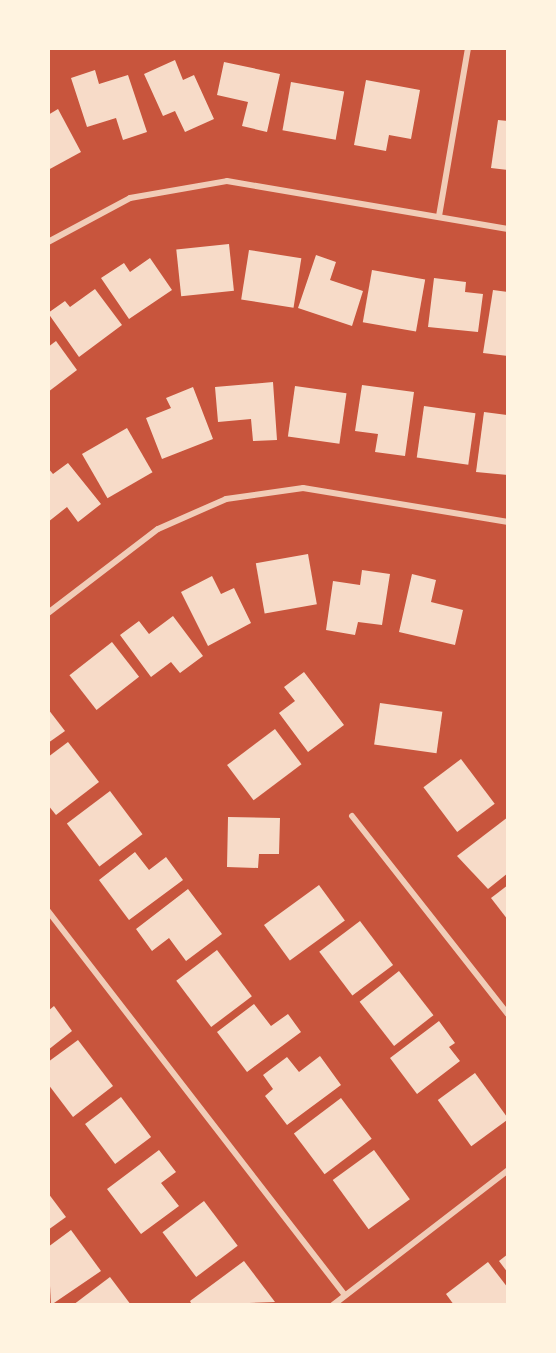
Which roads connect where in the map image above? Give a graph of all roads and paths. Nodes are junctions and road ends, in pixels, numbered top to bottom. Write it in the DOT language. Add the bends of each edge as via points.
graph roads {
  1 [pos="468,48"];
  2 [pos="439,216"];
  3 [pos="508,229"];
  4 [pos="48,242"];
  5 [pos="508,522"];
  6 [pos="48,613"];
  7 [pos="352,816"];
  8 [pos="48,910"];
  9 [pos="508,1014"];
  10 [pos="508,1170"];
  11 [pos="345,1295"];
  12 [pos="333,1305"];
  1 -- 2 [label="street"];
  2 -- 3 [label="street"];
  2 -- 4 [label="street" via="227,180 130,198"];
  5 -- 6 [label="street" via="303,488 225,498 158,529"];
  7 -- 9 [label="street"];
  8 -- 11 [label="street"];
  10 -- 11 [label="street"];
  11 -- 12 [label="street"];
}
